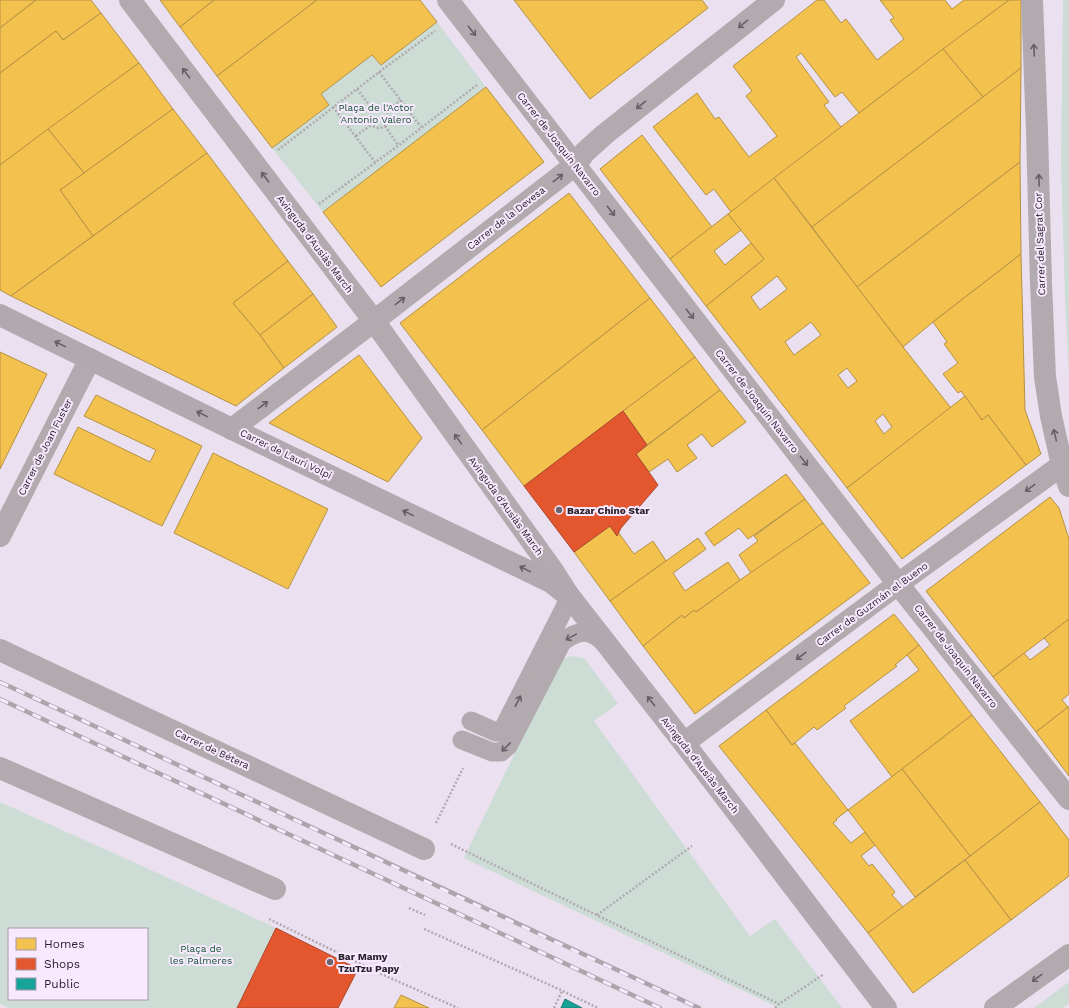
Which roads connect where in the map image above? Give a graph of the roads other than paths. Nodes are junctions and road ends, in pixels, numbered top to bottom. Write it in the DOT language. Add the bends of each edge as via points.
graph roads {
  1 [pos="130,0"];
  2 [pos="448,0"];
  3 [pos="1032,0"];
  4 [pos="770,1"];
  5 [pos="575,164"];
  6 [pos="0,315"];
  7 [pos="374,321"];
  8 [pos="90,359"];
  9 [pos="232,428"];
  10 [pos="1062,465"];
  11 [pos="1069,486"];
  12 [pos="0,536"];
  13 [pos="898,584"];
  14 [pos="570,597"];
  15 [pos="606,643"];
  16 [pos="0,650"];
  17 [pos="471,721"];
  18 [pos="462,740"];
  19 [pos="684,743"];
  20 [pos="0,768"];
  21 [pos="1069,799"];
  22 [pos="424,849"];
  23 [pos="275,889"];
  24 [pos="1069,955"];
  25 [pos="886,1008"];
  26 [pos="995,1008"];
  7 -- 1 [label="street, Avinguda d'Ausiàs March, one-way"];
  2 -- 5 [label="street, Carrer de Joaquín Navarro, one-way"];
  10 -- 3 [label="street, Carrer del Sagrat Cor, one-way" via="1045,377"];
  4 -- 5 [label="street, Carrer de la Devesa, one-way" via="605,134"];
  7 -- 5 [label="street, Carrer de la Devesa, one-way"];
  5 -- 13 [label="street, Carrer de Joaquín Navarro, one-way"];
  8 -- 6 [label="street, Carrer de Lauri Volpi, one-way"];
  9 -- 7 [label="street, Carrer de la Devesa, one-way"];
  14 -- 7 [label="street, Avinguda d'Ausiàs March, one-way"];
  9 -- 8 [label="street, Carrer de Lauri Volpi, one-way"];
  8 -- 12 [label="street, Carrer de Joan Fuster"];
  14 -- 9 [label="street, Carrer de Lauri Volpi, one-way" via="550,582"];
  10 -- 11 [label="street, Carrer del Sagrat Cor"];
  10 -- 13 [label="street, Carrer de Guzmán el Bueno, one-way"];
  13 -- 19 [label="street, Carrer de Guzmán el Bueno, one-way"];
  13 -- 21 [label="street, Carrer de Joaquín Navarro"];
  14 -- 15 [label="street, Avinguda d'Ausiàs March"];
  17 -- 14 [label="lane, one-way" via="496,732 501,731"];
  15 -- 18 [label="lane, one-way" via="591,633 580,632 562,642 508,746 501,752 492,752"];
  19 -- 15 [label="street, Avinguda d'Ausiàs March, one-way"];
  16 -- 22 [label="street, Carrer de Bétera"];
  19 -- 25 [label="street, Avinguda d'Ausiàs March"];
  20 -- 23 [label="street"];
  24 -- 26 [label="street, one-way"];
}
